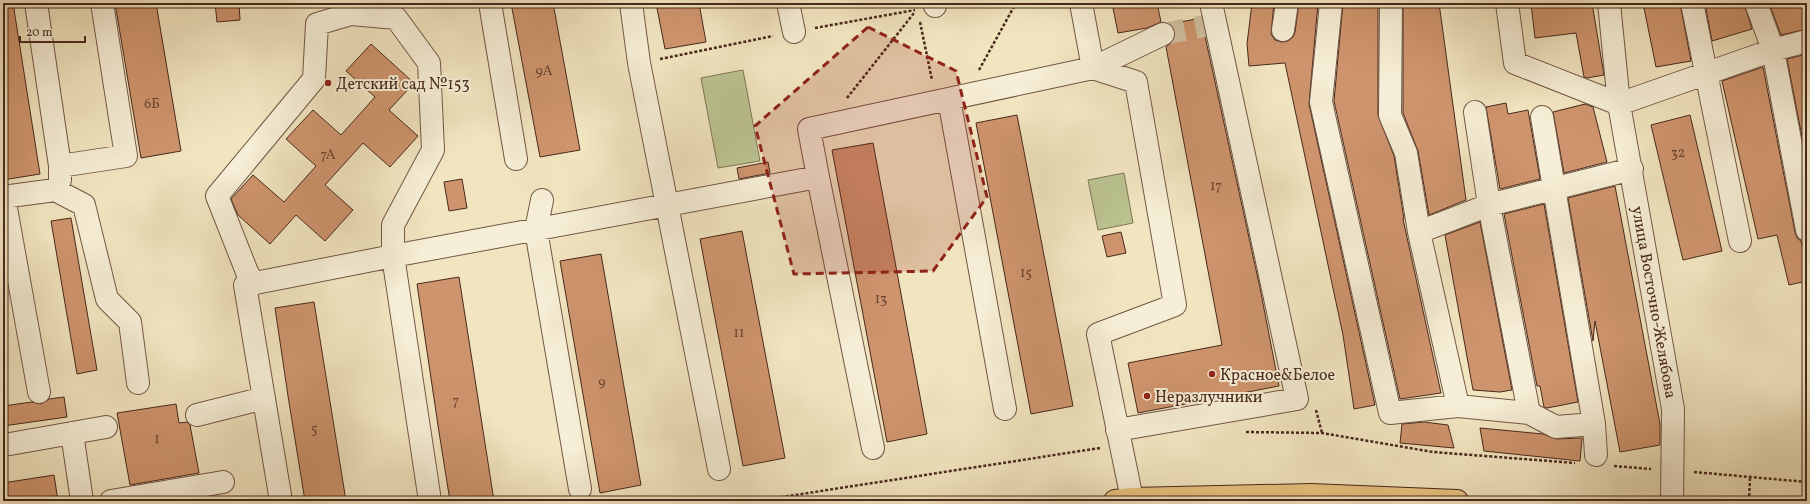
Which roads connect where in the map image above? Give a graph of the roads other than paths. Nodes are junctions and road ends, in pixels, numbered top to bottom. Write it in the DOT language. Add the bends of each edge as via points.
graph roads {
  1 [pos="36,3"];
  2 [pos="102,3"];
  3 [pos="490,3"];
  4 [pos="631,3"];
  5 [pos="788,3"];
  6 [pos="1081,3"];
  7 [pos="1211,3"];
  8 [pos="1287,3"];
  9 [pos="1331,3"];
  10 [pos="1391,3"];
  11 [pos="1508,3"];
  12 [pos="1609,3"];
  13 [pos="1692,3"];
  14 [pos="1756,3"];
  15 [pos="1283,30"];
  16 [pos="794,32"];
  17 [pos="1163,34"];
  18 [pos="1807,41"];
  19 [pos="1772,50"];
  20 [pos="1094,68"];
  21 [pos="1705,73"];
  22 [pos="951,99"];
  23 [pos="1619,104"];
  24 [pos="1475,112"];
  25 [pos="1542,117"];
  26 [pos="516,159"];
  27 [pos="60,166"];
  28 [pos="1632,169"];
  29 [pos="818,177"];
  30 [pos="1556,188"];
  31 [pos="55,190"];
  32 [pos="3,197"];
  33 [pos="542,200"];
  34 [pos="668,204"];
  35 [pos="1489,205"];
  36 [pos="536,230"];
  37 [pos="1807,230"];
  38 [pos="1419,232"];
  39 [pos="1740,241"];
  40 [pos="393,256"];
  41 [pos="254,284"];
  42 [pos="138,383"];
  43 [pos="39,392"];
  44 [pos="264,398"];
  45 [pos="1458,406"];
  46 [pos="1005,410"];
  47 [pos="1529,413"];
  48 [pos="197,415"];
  49 [pos="1594,424"];
  50 [pos="106,427"];
  51 [pos="72,433"];
  52 [pos="1119,438"];
  53 [pos="10,444"];
  54 [pos="873,448"];
  55 [pos="1596,461"];
  56 [pos="720,469"];
  57 [pos="223,482"];
  58 [pos="580,489"];
  59 [pos="1124,500"];
  60 [pos="82,501"];
  61 [pos="110,501"];
  62 [pos="281,501"];
  63 [pos="430,501"];
  64 [pos="1457,501"];
  65 [pos="1672,501"];
  1 -- 27 [label="street"];
  2 -- 27 [label="street" via="126,156"];
  3 -- 26 [label="street"];
  4 -- 34 [label="street" via="639,63"];
  5 -- 16 [label="street"];
  6 -- 20 [label="street"];
  7 -- 52 [label="street" via="1213,24 1297,399"];
  8 -- 15 [label="street"];
  9 -- 45 [label="street" via="1321,102 1390,413"];
  10 -- 38 [label="street" via="1390,115 1406,153"];
  11 -- 23 [label="street" via="1515,63"];
  12 -- 23 [label="street, улица Восточно-Желябова"];
  13 -- 21 [label="street"];
  14 -- 19 [label="street"];
  17 -- 20 [label="street"];
  18 -- 19 [label="street"];
  19 -- 21 [label="street"];
  19 -- 37 [label="street"];
  20 -- 22 [label="street"];
  20 -- 52 [label="street" via="1136,82 1175,305 1098,334"];
  21 -- 23 [label="street"];
  21 -- 39 [label="street"];
  22 -- 29 [label="street" via="809,129"];
  22 -- 46 [label="street"];
  23 -- 28 [label="street, улица Восточно-Желябова"];
  24 -- 35 [label="street"];
  25 -- 30 [label="street"];
  27 -- 31 [label="street" via="61,178"];
  28 -- 30 [label="street"];
  28 -- 65 [label="street, улица Восточно-Желябова" via="1673,409"];
  29 -- 34 [label="street"];
  29 -- 54 [label="street"];
  30 -- 35 [label="street"];
  30 -- 49 [label="street"];
  31 -- 32 [label="street"];
  31 -- 42 [label="street" via="84,205 107,300 130,322"];
  32 -- 43 [label="street"];
  33 -- 36 [label="street"];
  34 -- 36 [label="street"];
  34 -- 56 [label="street"];
  35 -- 38 [label="street"];
  35 -- 47 [label="street"];
  36 -- 40 [label="street"];
  36 -- 58 [label="street"];
  38 -- 45 [label="street"];
  40 -- 41 [label="street"];
  40 -- 41 [label="street" via="393,225 433,150 429,63 396,18 351,14 317,24 314,79 217,196"];
  40 -- 63 [label="street"];
  41 -- 44 [label="street" via="245,285"];
  44 -- 48 [label="street"];
  44 -- 62 [label="street"];
  45 -- 47 [label="street"];
  47 -- 49 [label="street" via="1556,427"];
  49 -- 55 [label="street"];
  50 -- 51 [label="street"];
  51 -- 53 [label="street"];
  51 -- 60 [label="street"];
  52 -- 59 [label="street"];
  57 -- 61 [label="street"];
  59 -- 64 [label="main road" via="1311,495"];
}
